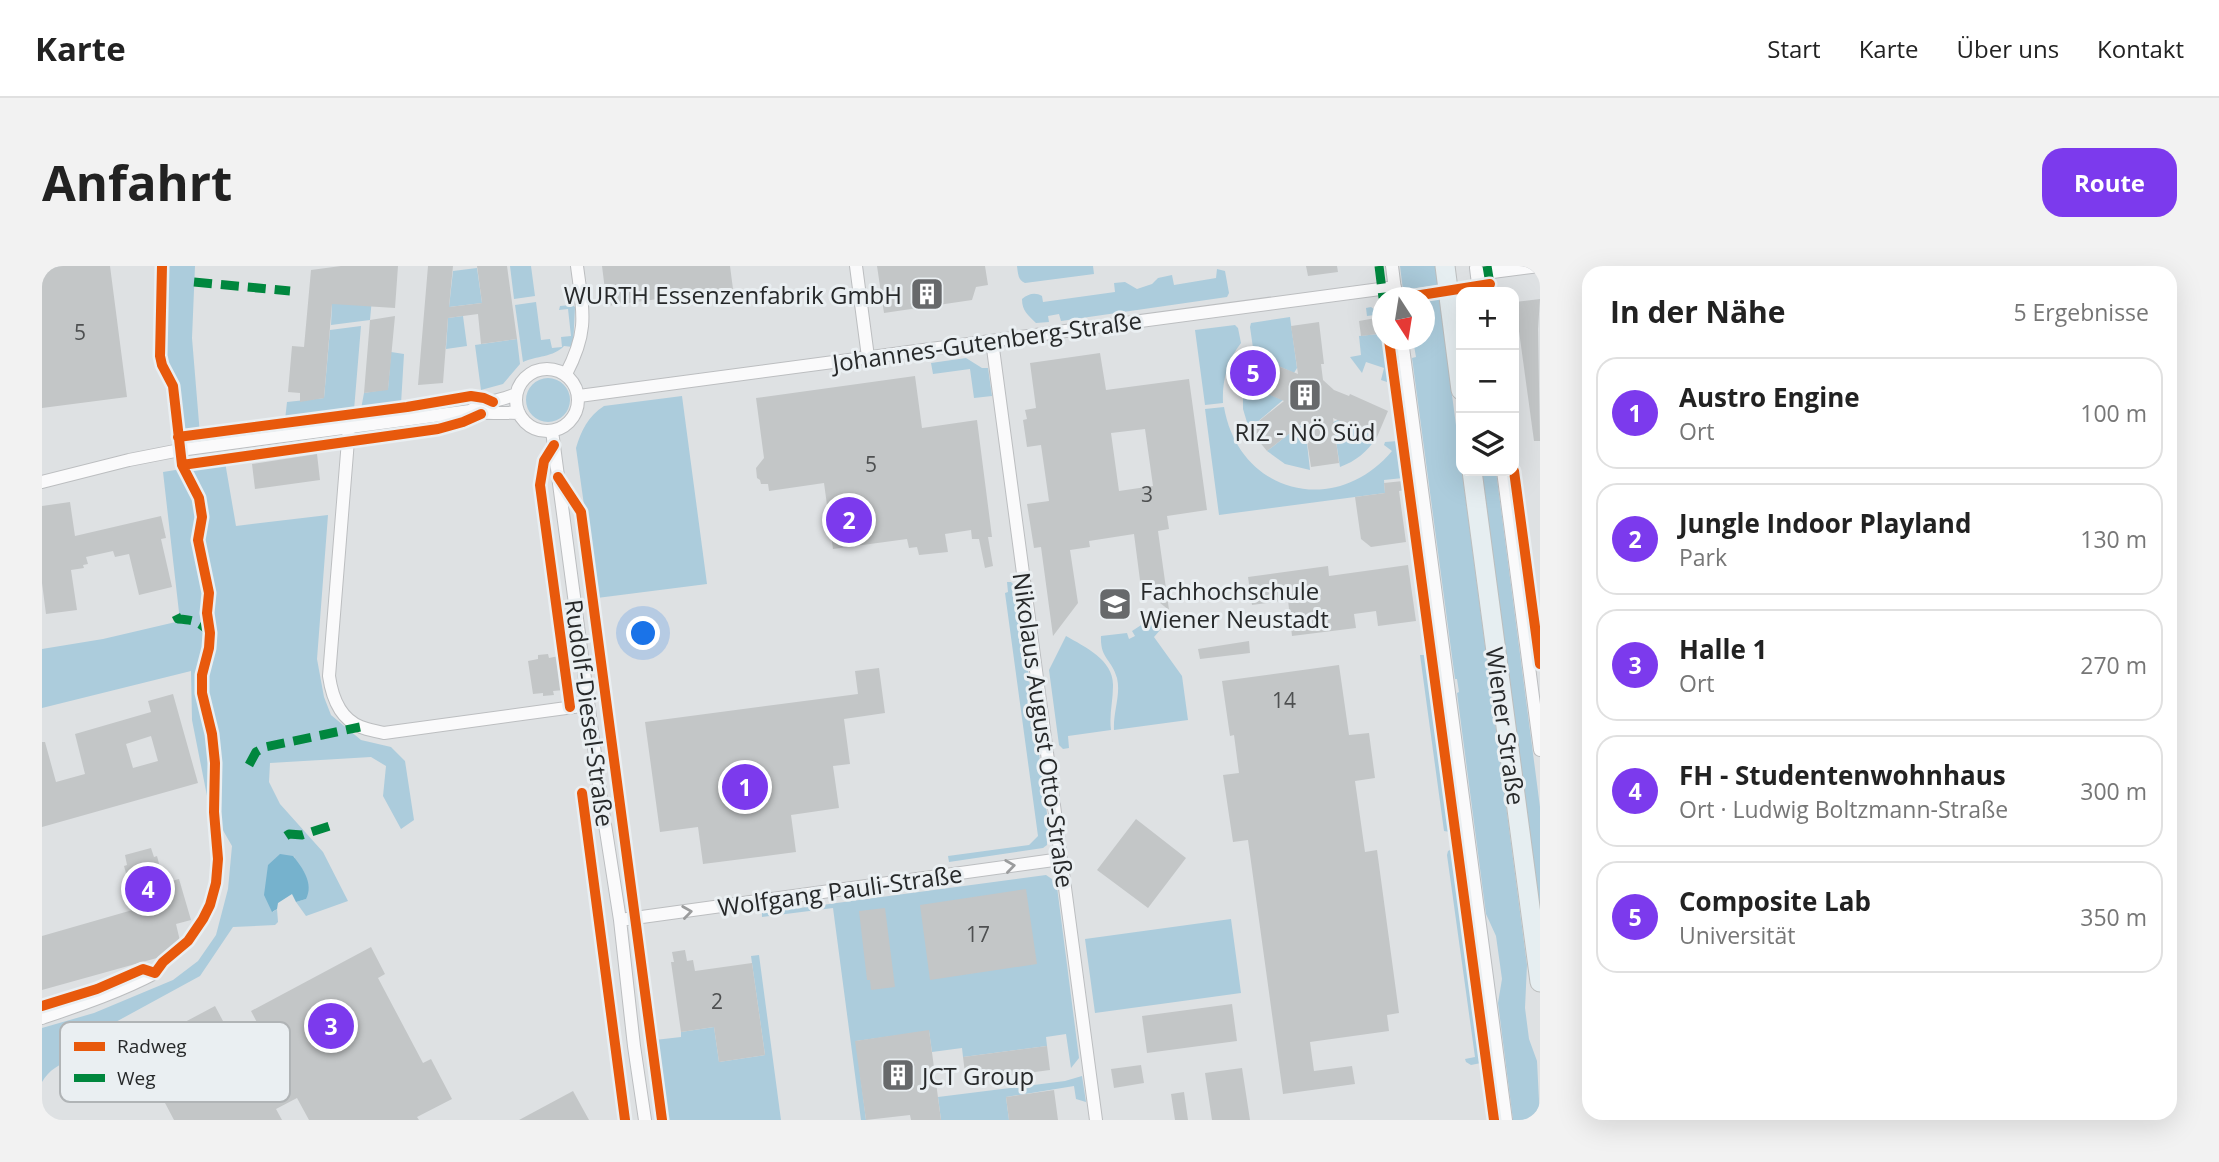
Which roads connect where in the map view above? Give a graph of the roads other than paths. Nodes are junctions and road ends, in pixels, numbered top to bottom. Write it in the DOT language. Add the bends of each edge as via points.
graph roads {
  1 [pos="577,266"];
  2 [pos="856,266"];
  3 [pos="1392,266"];
  4 [pos="1445,266"];
  5 [pos="1540,266"];
  6 [pos="1476,270"];
  7 [pos="1395,287"];
  8 [pos="1372,295"];
  9 [pos="992,341"];
  10 [pos="1403,350"];
  11 [pos="1456,351"];
  12 [pos="868,357"];
  13 [pos="566,374"];
  14 [pos="579,396"];
  15 [pos="517,404"];
  16 [pos="349,428"];
  17 [pos="552,431"];
  18 [pos="1473,476"];
  19 [pos="1504,476"];
  20 [pos="42,482"];
  21 [pos="589,705"];
  22 [pos="1540,750"];
  23 [pos="1061,859"];
  24 [pos="620,920"];
  25 [pos="155,973"];
  26 [pos="1540,982"];
  27 [pos="42,1018"];
  28 [pos="645,1120"];
  29 [pos="1096,1120"];
  30 [pos="1506,1120"];
  1 -- 13 [label="street" via="582,337"];
  2 -- 12 [label="street"];
  3 -- 7 [label="street"];
  4 -- 11 [label="main road"];
  5 -- 6 [label="street"];
  8 -- 9 [label="street, Johannes-Gutenberg-Straße"];
  9 -- 12 [label="street, Johannes-Gutenberg-Straße"];
  9 -- 23 [label="street, Nikolaus August Otto-Straße"];
  10 -- 30 [label="street"];
  12 -- 14 [label="street, Johannes-Gutenberg-Straße"];
  13 -- 14 [label="street"];
  13 -- 15 [label="street" via="554,368 528,374 520,383"];
  14 -- 17 [label="street" via="573,418"];
  15 -- 16 [label="street" via="501,400 479,404 470,411"];
  15 -- 17 [label="street" via="523,421"];
  16 -- 20 [label="street" via="201,447"];
  16 -- 21 [label="street" via="329,676 342,713 360,727 384,733"];
  17 -- 21 [label="street, Rudolf-Diesel-Straße"];
  18 -- 26 [label="main road, Wiener Straße"];
  19 -- 22 [label="street"];
  21 -- 24 [label="street, Rudolf-Diesel-Straße"];
  24 -- 23 [label="street, Wolfgang Pauli-Straße, one-way"];
  23 -- 29 [label="street, Nikolaus August Otto-Straße"];
  24 -- 28 [label="street, Rudolf-Diesel-Straße"];
  25 -- 27 [label="street"];
}
